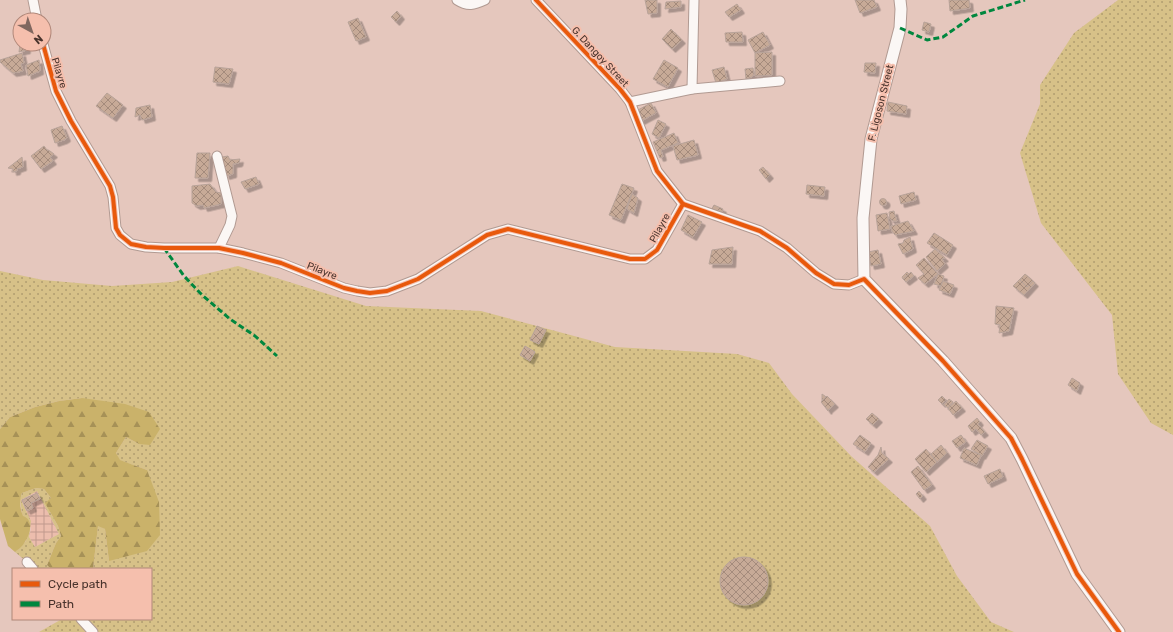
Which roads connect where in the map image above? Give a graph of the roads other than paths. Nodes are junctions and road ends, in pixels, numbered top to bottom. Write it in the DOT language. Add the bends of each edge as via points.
graph roads {
  1 [pos="33,0"];
  2 [pos="457,0"];
  3 [pos="485,0"];
  4 [pos="536,0"];
  5 [pos="694,0"];
  6 [pos="900,0"];
  7 [pos="35,12"];
  8 [pos="45,52"];
  9 [pos="780,81"];
  10 [pos="692,89"];
  11 [pos="630,102"];
  12 [pos="217,156"];
  13 [pos="683,204"];
  14 [pos="219,248"];
  15 [pos="864,279"];
  16 [pos="82,620"];
  17 [pos="93,632"];
  18 [pos="1119,632"];
  1 -- 7 [label="street"];
  2 -- 3 [label="street" via="463,4 473,5"];
  4 -- 11 [label="street, G. Dangoy Street"];
  5 -- 10 [label="street"];
  6 -- 15 [label="street, F. Ligoson Street" via="900,28 871,139 863,218"];
  8 -- 14 [label="street, Pilayre" via="56,92 110,186 116,228 120,235 131,244 146,247"];
  9 -- 10 [label="street"];
  10 -- 11 [label="street"];
  11 -- 13 [label="street, G. Dangoy Street" via="657,171"];
  12 -- 14 [label="street" via="232,216"];
  13 -- 14 [label="street, Pilayre" via="657,250 645,259 630,259 508,229 487,235 418,279 387,291 370,292 344,288 281,263"];
  13 -- 15 [label="street" via="760,231 834,284 849,285"];
  15 -- 18 [label="street" via="943,361 1011,438 1078,574"];
  16 -- 17 [label="street"];
}
